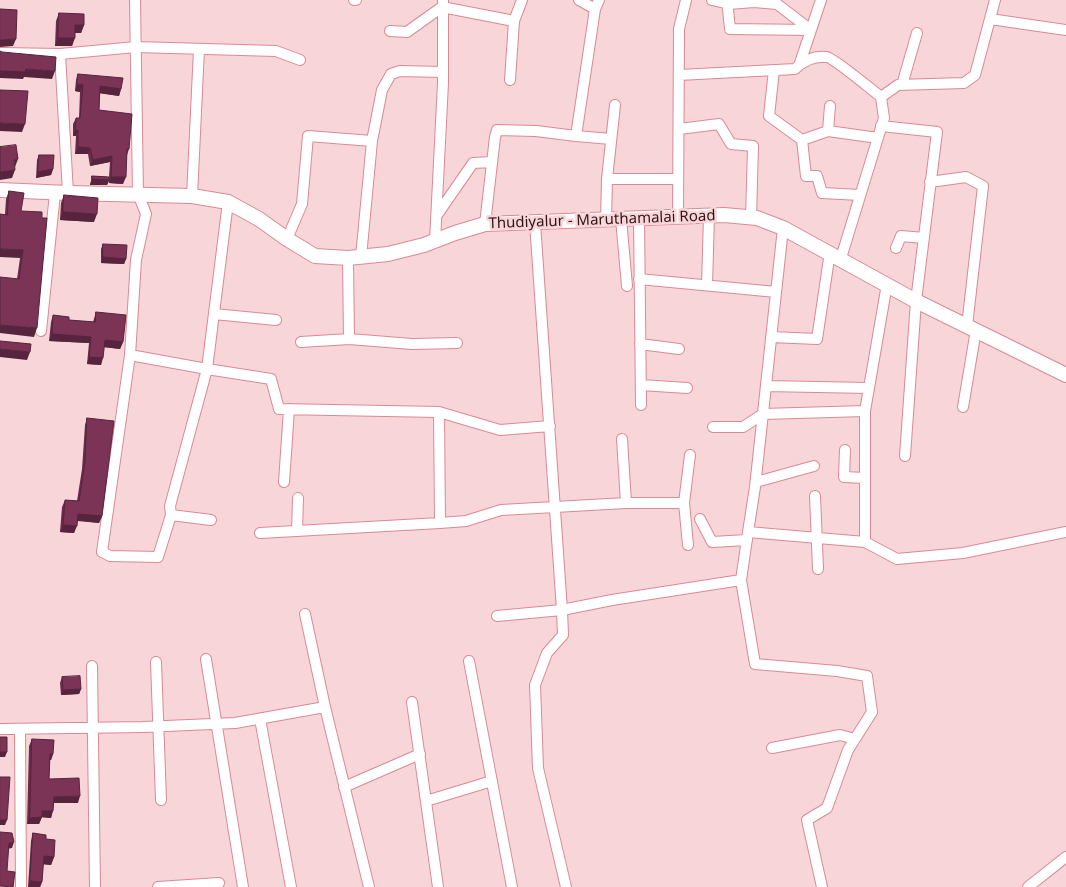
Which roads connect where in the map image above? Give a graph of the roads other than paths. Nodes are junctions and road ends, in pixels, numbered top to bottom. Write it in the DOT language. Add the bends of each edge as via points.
graph roads {
  1 [pos="135,0"];
  2 [pos="522,0"];
  3 [pos="579,0"];
  4 [pos="686,0"];
  5 [pos="712,0"];
  6 [pos="821,0"];
  7 [pos="995,0"];
  8 [pos="728,2"];
  9 [pos="443,4"];
  10 [pos="597,4"];
  11 [pos="990,19"];
  12 [pos="514,21"];
  13 [pos="811,30"];
  14 [pos="1066,30"];
  15 [pos="390,31"];
  16 [pos="917,33"];
  17 [pos="136,47"];
  18 [pos="198,48"];
  19 [pos="0,54"];
  20 [pos="60,54"];
  21 [pos="300,60"];
  22 [pos="800,63"];
  23 [pos="774,70"];
  24 [pos="443,72"];
  25 [pos="679,75"];
  26 [pos="510,80"];
  27 [pos="902,85"];
  28 [pos="881,97"];
  29 [pos="615,105"];
  30 [pos="830,106"];
  31 [pos="881,126"];
  32 [pos="679,129"];
  33 [pos="828,131"];
  34 [pos="576,136"];
  35 [pos="878,138"];
  36 [pos="611,139"];
  37 [pos="802,140"];
  38 [pos="372,141"];
  39 [pos="492,162"];
  40 [pos="607,179"];
  41 [pos="678,180"];
  42 [pos="930,182"];
  43 [pos="0,190"];
  44 [pos="61,193"];
  45 [pos="138,194"];
  46 [pos="860,194"];
  47 [pos="192,196"];
  48 [pos="228,202"];
  49 [pos="436,216"];
  50 [pos="709,216"];
  51 [pos="678,217"];
  52 [pos="639,218"];
  53 [pos="751,218"];
  54 [pos="621,219"];
  55 [pos="606,220"];
  56 [pos="535,222"];
  57 [pos="485,224"];
  58 [pos="783,228"];
  59 [pos="924,238"];
  60 [pos="286,239"];
  61 [pos="435,241"];
  62 [pos="896,248"];
  63 [pos="835,255"];
  64 [pos="355,257"];
  65 [pos="639,279"];
  66 [pos="887,284"];
  67 [pos="707,285"];
  68 [pos="627,286"];
  69 [pos="776,292"];
  70 [pos="916,301"];
  71 [pos="214,314"];
  72 [pos="276,320"];
  73 [pos="972,328"];
  74 [pos="41,330"];
  75 [pos="771,337"];
  76 [pos="349,339"];
  77 [pos="301,342"];
  78 [pos="457,343"];
  79 [pos="640,344"];
  80 [pos="679,349"];
  81 [pos="130,355"];
  82 [pos="207,369"];
  83 [pos="1066,375"];
  84 [pos="641,386"];
  85 [pos="766,386"];
  86 [pos="687,388"];
  87 [pos="870,388"];
  88 [pos="641,405"];
  89 [pos="963,407"];
  90 [pos="289,409"];
  91 [pos="865,410"];
  92 [pos="439,412"];
  93 [pos="763,414"];
  94 [pos="550,426"];
  95 [pos="713,427"];
  96 [pos="622,439"];
  97 [pos="846,450"];
  98 [pos="690,456"];
  99 [pos="905,456"];
  100 [pos="814,466"];
  101 [pos="865,478"];
  102 [pos="284,482"];
  103 [pos="756,482"];
  104 [pos="816,496"];
  105 [pos="298,498"];
  106 [pos="626,502"];
  107 [pos="684,503"];
  108 [pos="556,507"];
  109 [pos="171,515"];
  110 [pos="700,519"];
  111 [pos="211,520"];
  112 [pos="440,523"];
  113 [pos="297,531"];
  114 [pos="1066,532"];
  115 [pos="260,533"];
  116 [pos="748,536"];
  117 [pos="817,538"];
  118 [pos="865,542"];
  119 [pos="688,545"];
  120 [pos="818,569"];
  121 [pos="741,580"];
  122 [pos="562,610"];
  123 [pos="305,614"];
  124 [pos="497,616"];
  125 [pos="206,659"];
  126 [pos="470,661"];
  127 [pos="156,662"];
  128 [pos="92,666"];
  129 [pos="412,702"];
  130 [pos="325,707"];
  131 [pos="260,719"];
  132 [pos="216,724"];
  133 [pos="159,726"];
  134 [pos="92,728"];
  135 [pos="0,729"];
  136 [pos="20,729"];
  137 [pos="855,739"];
  138 [pos="772,748"];
  139 [pos="420,754"];
  140 [pos="492,781"];
  141 [pos="344,787"];
  142 [pos="161,800"];
  143 [pos="426,801"];
  144 [pos="1066,857"];
  145 [pos="219,883"];
  146 [pos="21,887"];
  147 [pos="95,887"];
  148 [pos="158,887"];
  149 [pos="243,887"];
  150 [pos="291,887"];
  151 [pos="369,887"];
  152 [pos="438,887"];
  153 [pos="512,887"];
  154 [pos="566,887"];
  155 [pos="822,887"];
  156 [pos="1028,887"];
  1 -- 17 [label="street"];
  2 -- 12 [label="street"];
  3 -- 10 [label="street"];
  4 -- 25 [label="street" via="679,29"];
  5 -- 8 [label="street"];
  6 -- 13 [label="street"];
  7 -- 11 [label="street"];
  8 -- 13 [label="street" via="777,4"];
  8 -- 13 [label="street" via="730,29"];
  9 -- 12 [label="street"];
  9 -- 15 [label="street" via="407,32"];
  9 -- 24 [label="street"];
  10 -- 34 [label="street"];
  11 -- 14 [label="street"];
  11 -- 27 [label="street" via="976,75 964,83"];
  12 -- 26 [label="street"];
  13 -- 22 [label="street"];
  16 -- 27 [label="street"];
  17 -- 18 [label="street"];
  17 -- 20 [label="street"];
  17 -- 45 [label="street"];
  18 -- 21 [label="street" via="276,51"];
  18 -- 47 [label="street"];
  19 -- 20 [label="street"];
  20 -- 44 [label="street"];
  22 -- 23 [label="street" via="795,69"];
  22 -- 28 [label="street" via="810,58 829,57"];
  23 -- 25 [label="street"];
  23 -- 37 [label="street" via="769,116"];
  24 -- 38 [label="street" via="400,71 391,74 382,90"];
  24 -- 49 [label="street"];
  25 -- 32 [label="street"];
  27 -- 28 [label="street"];
  28 -- 31 [label="street" via="884,118"];
  29 -- 36 [label="street"];
  30 -- 33 [label="street"];
  31 -- 35 [label="street"];
  31 -- 42 [label="street" via="937,132"];
  32 -- 41 [label="street"];
  32 -- 53 [label="street" via="719,124 731,144 753,146"];
  33 -- 35 [label="street"];
  33 -- 37 [label="street"];
  34 -- 36 [label="street"];
  34 -- 39 [label="street" via="497,130"];
  35 -- 46 [label="street"];
  36 -- 40 [label="street"];
  37 -- 46 [label="street" via="806,176 817,176 822,193"];
  38 -- 60 [label="street" via="308,136 302,204"];
  38 -- 64 [label="street"];
  39 -- 49 [label="street" via="473,163"];
  39 -- 57 [label="street"];
  40 -- 41 [label="street"];
  40 -- 55 [label="street"];
  41 -- 51 [label="street"];
  42 -- 59 [label="street"];
  42 -- 73 [label="street" via="966,177 983,186"];
  43 -- 44 [label="main road, Thudiyalur - Maruthamalai Road"];
  44 -- 45 [label="main road, Thudiyalur - Maruthamalai Road"];
  44 -- 74 [label="street"];
  45 -- 47 [label="main road, Thudiyalur - Maruthamalai Road"];
  45 -- 81 [label="street" via="146,214 136,260"];
  46 -- 63 [label="street"];
  47 -- 48 [label="main road, Thudiyalur - Maruthamalai Road"];
  48 -- 60 [label="main road, Thudiyalur - Maruthamalai Road"];
  48 -- 71 [label="street"];
  49 -- 61 [label="street"];
  50 -- 51 [label="main road, Thudiyalur - Maruthamalai Road"];
  50 -- 53 [label="main road, Thudiyalur - Maruthamalai Road"];
  50 -- 67 [label="street"];
  51 -- 52 [label="main road, Thudiyalur - Maruthamalai Road"];
  52 -- 54 [label="main road, Thudiyalur - Maruthamalai Road"];
  52 -- 65 [label="street"];
  53 -- 58 [label="main road, Thudiyalur - Maruthamalai Road"];
  54 -- 55 [label="main road, Thudiyalur - Maruthamalai Road"];
  54 -- 68 [label="street"];
  55 -- 56 [label="main road, Thudiyalur - Maruthamalai Road"];
  56 -- 57 [label="main road, Thudiyalur - Maruthamalai Road"];
  56 -- 94 [label="street"];
  57 -- 61 [label="main road, Thudiyalur - Maruthamalai Road"];
  58 -- 63 [label="main road, Thudiyalur - Maruthamalai Road"];
  58 -- 69 [label="street"];
  59 -- 62 [label="street" via="901,236"];
  59 -- 70 [label="street"];
  60 -- 64 [label="main road, Thudiyalur - Maruthamalai Road" via="315,256"];
  61 -- 64 [label="main road, Thudiyalur - Maruthamalai Road" via="388,254"];
  63 -- 66 [label="main road, Thudiyalur - Maruthamalai Road"];
  63 -- 75 [label="street" via="817,339"];
  64 -- 76 [label="street"];
  65 -- 67 [label="street"];
  65 -- 79 [label="street"];
  66 -- 70 [label="main road, Thudiyalur - Maruthamalai Road"];
  66 -- 87 [label="street"];
  67 -- 69 [label="street"];
  69 -- 75 [label="street"];
  70 -- 73 [label="main road, Thudiyalur - Maruthamalai Road"];
  70 -- 99 [label="street"];
  71 -- 72 [label="street"];
  71 -- 82 [label="street"];
  73 -- 83 [label="main road, Thudiyalur - Maruthamalai Road"];
  73 -- 89 [label="street"];
  75 -- 85 [label="street"];
  76 -- 77 [label="street"];
  76 -- 78 [label="street" via="412,344"];
  79 -- 80 [label="street"];
  79 -- 84 [label="street"];
  81 -- 82 [label="street"];
  81 -- 109 [label="street" via="102,552 110,556 158,557"];
  82 -- 90 [label="street" via="270,379 279,409"];
  82 -- 109 [label="street" via="170,506"];
  84 -- 86 [label="street"];
  84 -- 88 [label="street"];
  85 -- 87 [label="street"];
  85 -- 93 [label="street"];
  87 -- 91 [label="street"];
  90 -- 92 [label="street"];
  90 -- 102 [label="street"];
  91 -- 93 [label="street"];
  91 -- 101 [label="street"];
  92 -- 94 [label="street" via="500,430"];
  92 -- 112 [label="street"];
  93 -- 95 [label="street" via="743,427"];
  93 -- 103 [label="street"];
  94 -- 108 [label="street"];
  96 -- 106 [label="street"];
  97 -- 101 [label="street" via="844,477"];
  98 -- 107 [label="street"];
  100 -- 103 [label="street"];
  101 -- 118 [label="street"];
  103 -- 116 [label="street"];
  104 -- 117 [label="street"];
  105 -- 113 [label="street"];
  106 -- 107 [label="street"];
  106 -- 108 [label="street"];
  107 -- 119 [label="street"];
  108 -- 112 [label="street" via="501,510 466,521"];
  108 -- 122 [label="street"];
  109 -- 111 [label="street"];
  110 -- 116 [label="street" via="712,542"];
  112 -- 113 [label="street"];
  113 -- 115 [label="street"];
  114 -- 118 [label="street" via="963,553 897,558"];
  116 -- 117 [label="street"];
  116 -- 121 [label="street"];
  117 -- 118 [label="street"];
  117 -- 120 [label="street"];
  121 -- 122 [label="street"];
  121 -- 137 [label="street" via="755,664 867,676 872,712"];
  122 -- 124 [label="street"];
  122 -- 154 [label="street" via="563,635 547,653 535,685 538,768"];
  123 -- 130 [label="street"];
  125 -- 132 [label="street"];
  126 -- 140 [label="street"];
  127 -- 133 [label="street"];
  128 -- 134 [label="street"];
  129 -- 139 [label="street"];
  130 -- 131 [label="street"];
  130 -- 141 [label="street"];
  131 -- 132 [label="street"];
  131 -- 150 [label="street"];
  132 -- 133 [label="street"];
  132 -- 149 [label="street"];
  133 -- 134 [label="street"];
  133 -- 142 [label="street"];
  134 -- 136 [label="street"];
  134 -- 147 [label="street"];
  135 -- 136 [label="street"];
  136 -- 146 [label="street"];
  137 -- 138 [label="street" via="840,735"];
  137 -- 155 [label="street" via="827,808 807,820"];
  139 -- 141 [label="street"];
  139 -- 143 [label="street"];
  140 -- 143 [label="street"];
  140 -- 153 [label="street"];
  141 -- 151 [label="street"];
  143 -- 152 [label="street"];
  144 -- 156 [label="street"];
  145 -- 148 [label="street"];
}
